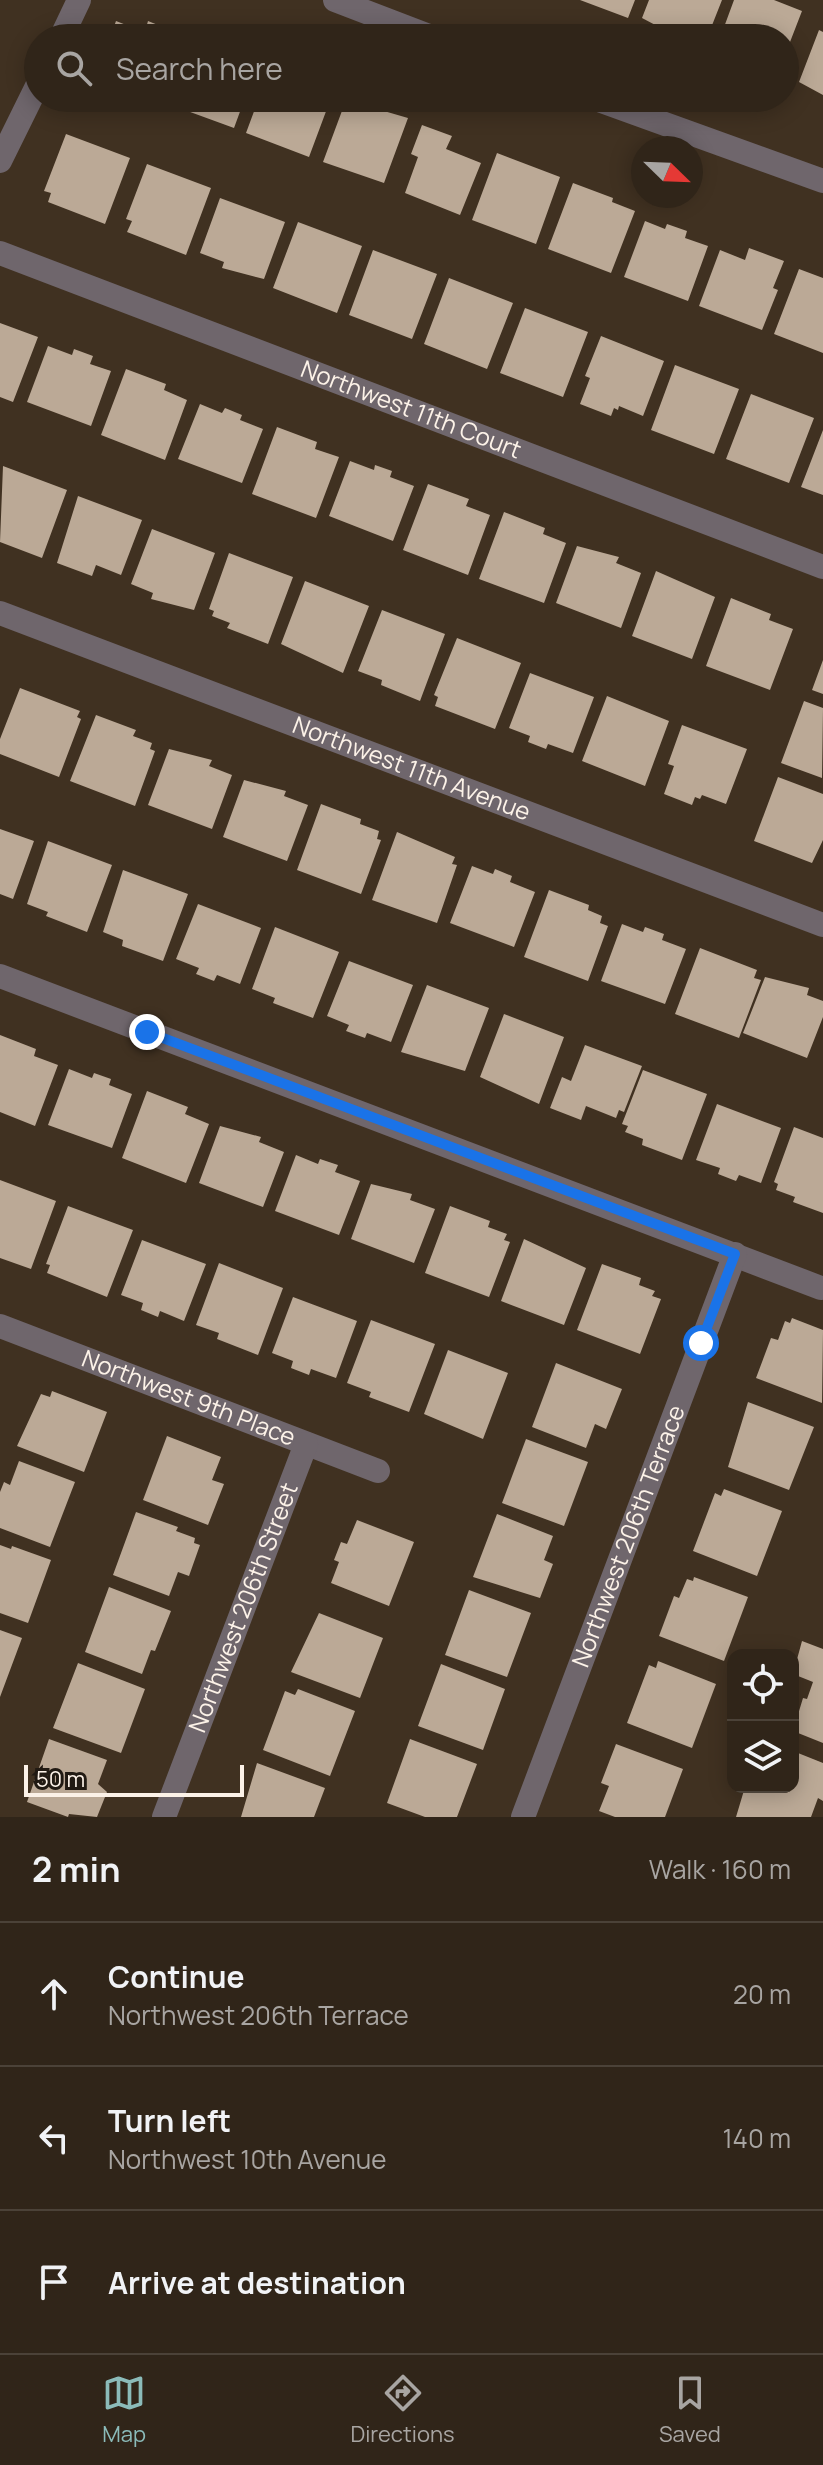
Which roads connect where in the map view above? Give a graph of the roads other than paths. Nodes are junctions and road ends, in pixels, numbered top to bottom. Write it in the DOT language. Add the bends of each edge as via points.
graph roads {
  1 [pos="79,0"];
  2 [pos="335,0"];
  3 [pos="68,24"];
  4 [pos="398,24"];
  5 [pos="24,112"];
  6 [pos="632,112"];
  7 [pos="0,161"];
  8 [pos="823,181"];
  9 [pos="0,253"];
  10 [pos="823,567"];
  11 [pos="0,613"];
  12 [pos="823,925"];
  13 [pos="0,976"];
  14 [pos="735,1254"];
  15 [pos="821,1288"];
  16 [pos="0,1326"];
  17 [pos="306,1444"];
  18 [pos="378,1471"];
  19 [pos="164,1817"];
  20 [pos="523,1817"];
  1 -- 3 [label="street"];
  2 -- 4 [label="street"];
  5 -- 7 [label="street"];
  6 -- 8 [label="street"];
  9 -- 10 [label="street, Northwest 11th Court"];
  11 -- 12 [label="street, Northwest 11th Avenue"];
  13 -- 14 [label="street"];
  14 -- 15 [label="street"];
  14 -- 20 [label="street, Northwest 206th Terrace"];
  16 -- 17 [label="street, Northwest 9th Place"];
  17 -- 18 [label="street, Northwest 9th Place"];
  17 -- 19 [label="street, Northwest 206th Street"];
}
